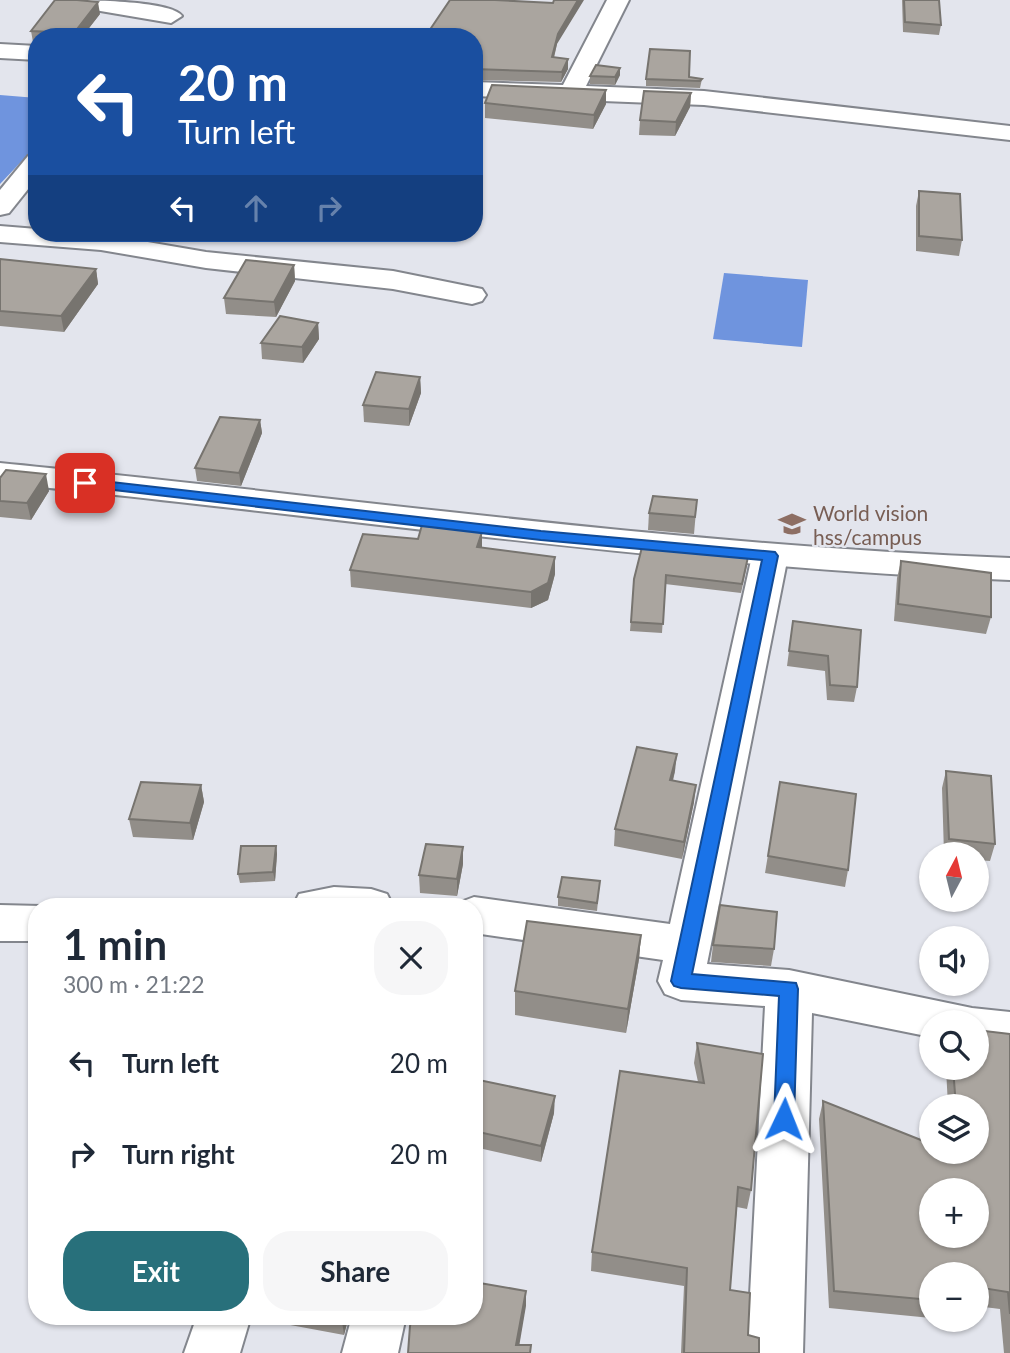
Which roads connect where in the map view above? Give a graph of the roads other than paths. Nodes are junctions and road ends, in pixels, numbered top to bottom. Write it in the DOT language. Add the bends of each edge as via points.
graph roads {
  1 [pos="71,0"];
  2 [pos="188,0"];
  3 [pos="618,0"];
  4 [pos="171,16"];
  5 [pos="160,28"];
  6 [pos="0,51"];
  7 [pos="28,53"];
  8 [pos="483,89"];
  9 [pos="571,93"];
  10 [pos="1010,133"];
  11 [pos="28,173"];
  12 [pos="0,207"];
  13 [pos="0,234"];
  14 [pos="28,236"];
  15 [pos="101,242"];
  16 [pos="472,295"];
  17 [pos="0,473"];
  18 [pos="770,556"];
  19 [pos="1010,569"];
  20 [pos="0,923"];
  21 [pos="28,923"];
  22 [pos="483,925"];
  23 [pos="688,945"];
  24 [pos="789,989"];
  25 [pos="919,1015"];
  26 [pos="989,1028"];
  27 [pos="1010,1032"];
  28 [pos="221,1325"];
  29 [pos="377,1325"];
  30 [pos="212,1353"];
  31 [pos="370,1353"];
  32 [pos="775,1353"];
  1 -- 4 [label="street"];
  2 -- 4 [label="street"];
  3 -- 9 [label="street"];
  4 -- 5 [label="street"];
  6 -- 7 [label="street"];
  8 -- 9 [label="street"];
  9 -- 10 [label="street" via="704,98"];
  11 -- 12 [label="street"];
  13 -- 14 [label="street"];
  15 -- 16 [label="street" via="206,260 393,280"];
  17 -- 18 [label="street" via="541,536"];
  18 -- 19 [label="street"];
  18 -- 23 [label="street"];
  20 -- 21 [label="street"];
  22 -- 23 [label="street"];
  23 -- 24 [label="street" via="681,981"];
  24 -- 25 [label="street"];
  24 -- 32 [label="street"];
  26 -- 27 [label="street"];
  28 -- 30 [label="street"];
  29 -- 31 [label="street"];
}
